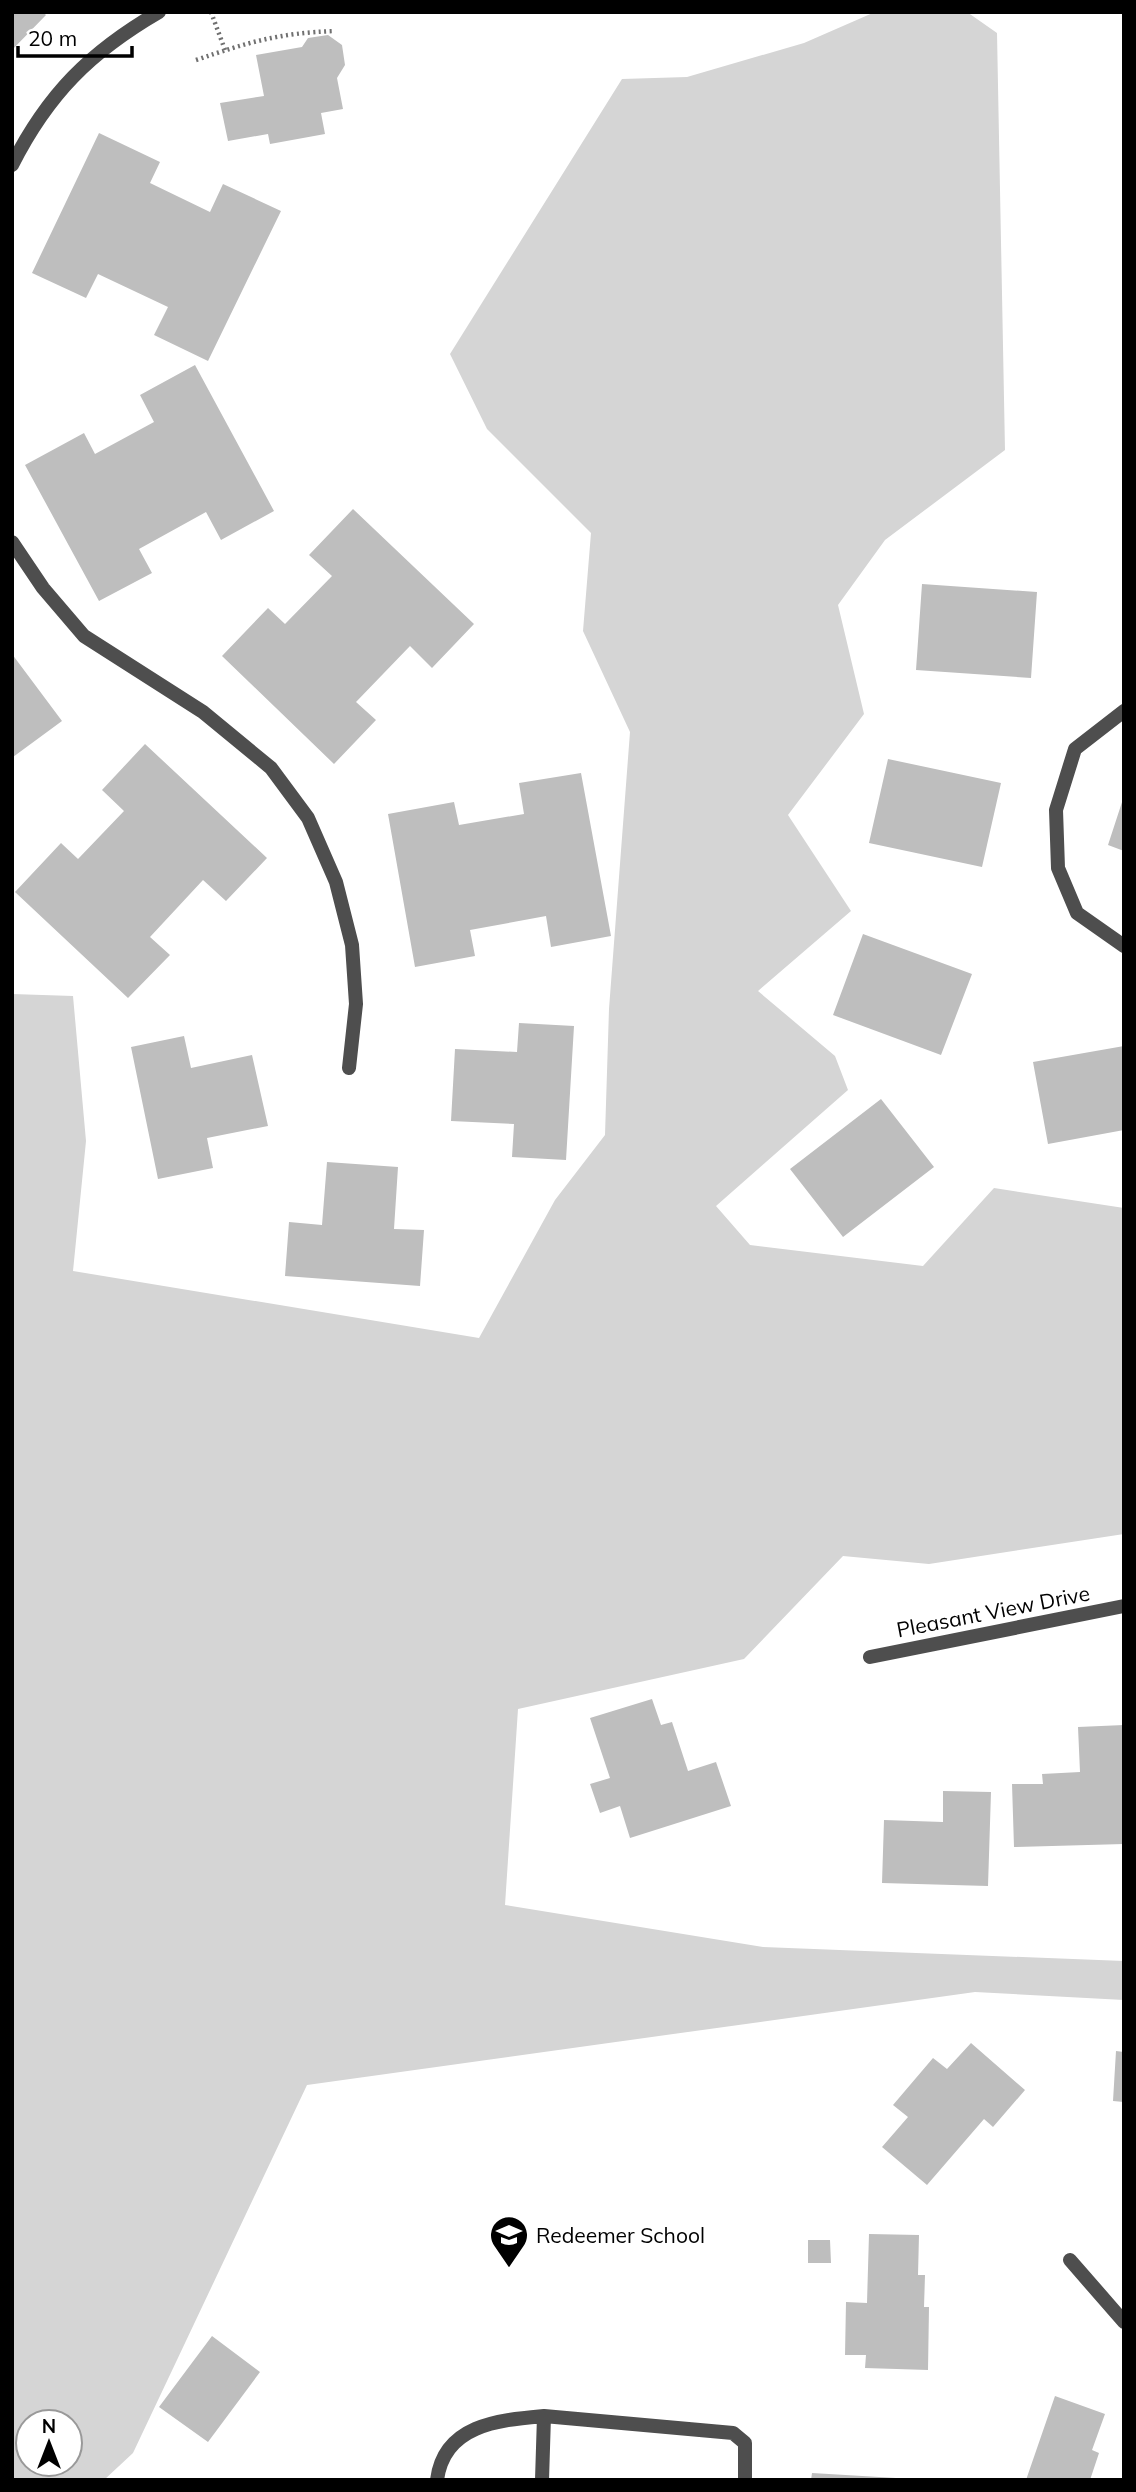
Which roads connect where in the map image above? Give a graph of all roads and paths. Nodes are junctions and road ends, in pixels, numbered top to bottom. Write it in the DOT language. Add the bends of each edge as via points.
graph roads {
  1 [pos="159,12"];
  2 [pos="211,12"];
  3 [pos="335,31"];
  4 [pos="225,50"];
  5 [pos="196,60"];
  6 [pos="12,165"];
  7 [pos="12,542"];
  8 [pos="1124,711"];
  9 [pos="1124,946"];
  10 [pos="349,1068"];
  11 [pos="1124,1606"];
  12 [pos="870,1657"];
  13 [pos="1070,2260"];
  14 [pos="1124,2322"];
  15 [pos="544,2416"];
  16 [pos="438,2480"];
  17 [pos="542,2480"];
  18 [pos="745,2480"];
  1 -- 6 [label="street" via="113,38 66,83 30,130"];
  2 -- 4 [label="path"];
  3 -- 4 [label="path" via="271,36"];
  4 -- 5 [label="path"];
  7 -- 10 [label="street" via="84,636 202,712 262,760 308,818 336,883 352,945 356,1004"];
  8 -- 9 [label="street" via="1075,749 1056,810 1058,868 1077,913"];
  11 -- 12 [label="street, Pleasant View Drive"];
  13 -- 14 [label="street"];
  15 -- 16 [label="street" via="475,2427 454,2444 439,2466"];
  15 -- 17 [label="street"];
  15 -- 18 [label="street" via="733,2433 745,2443"];
}
